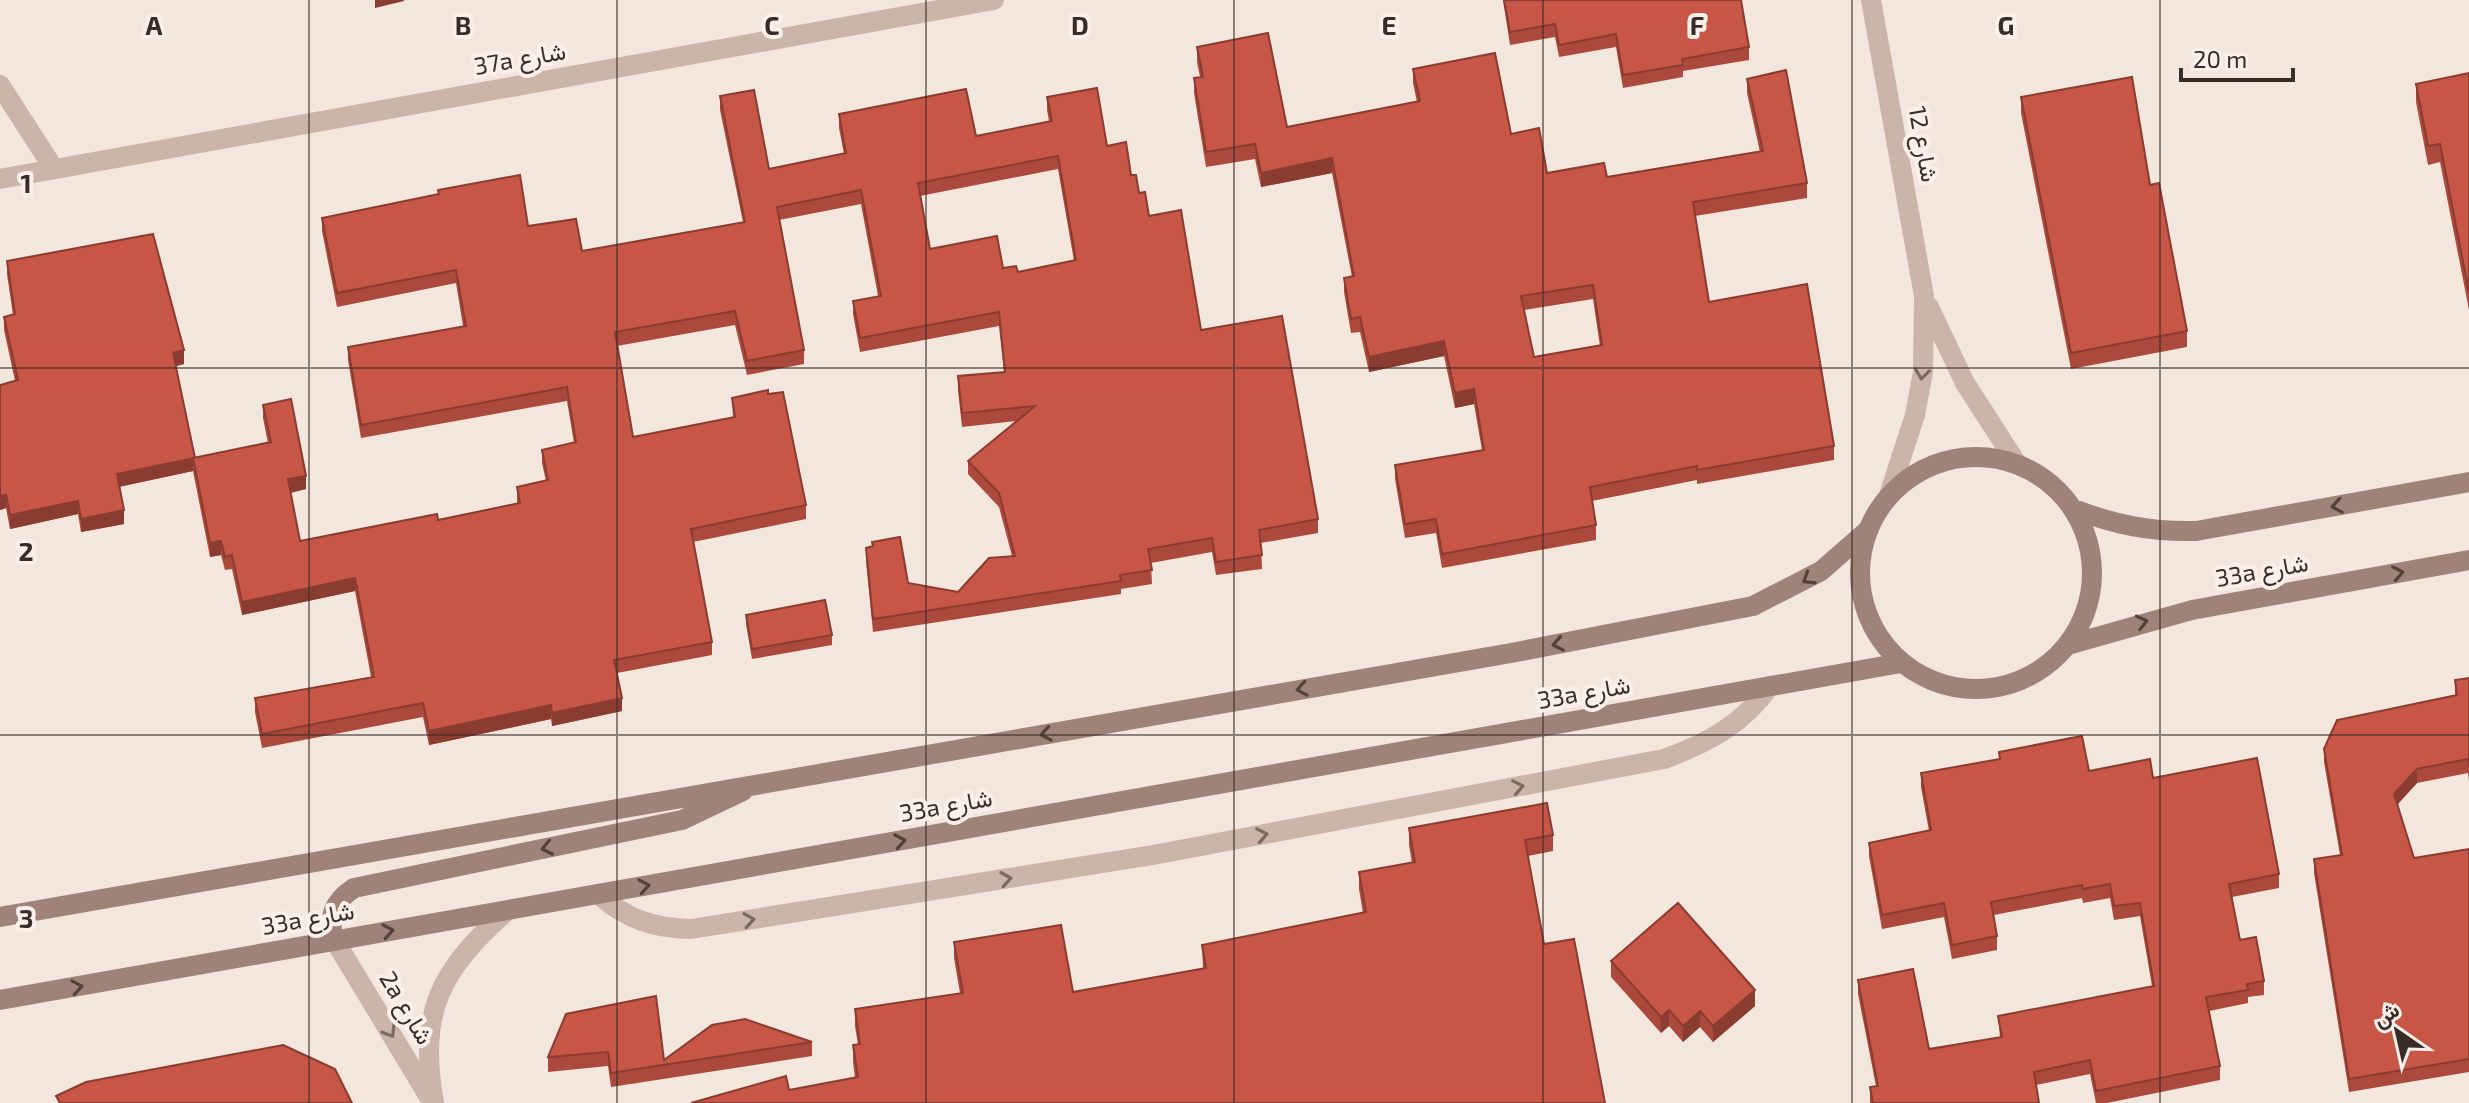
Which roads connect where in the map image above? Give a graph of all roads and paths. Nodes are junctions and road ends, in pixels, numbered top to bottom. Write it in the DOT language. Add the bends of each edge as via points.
graph roads {
  1 [pos="994,0"];
  2 [pos="1871,0"];
  3 [pos="0,85"];
  4 [pos="54,169"];
  5 [pos="0,179"];
  6 [pos="1924,296"];
  7 [pos="2017,464"];
  8 [pos="2469,482"];
  9 [pos="1888,498"];
  10 [pos="2074,509"];
  11 [pos="1868,530"];
  12 [pos="2469,560"];
  13 [pos="2068,645"];
  14 [pos="1901,663"];
  15 [pos="1770,686"];
  16 [pos="753,785"];
  17 [pos="598,894"];
  18 [pos="508,910"];
  19 [pos="0,917"];
  20 [pos="335,941"];
  21 [pos="0,1000"];
  22 [pos="433,1103"];
  1 -- 4 [label="street, 37a شارع"];
  2 -- 6 [label="street, شارع 12"];
  3 -- 4 [label="street"];
  4 -- 5 [label="street, 37a شارع"];
  6 -- 7 [label="street, شارع 12" via="1965,383"];
  6 -- 9 [label="street, شارع 12, one-way" via="1923,372"];
  7 -- 9 [label="street" via="1977,457 1947,461 1919,473"];
  7 -- 10 [label="street" via="2058,489"];
  8 -- 10 [label="street, one-way" via="2196,531 2154,532"];
  9 -- 11 [label="street"];
  10 -- 13 [label="street" via="2085,530 2093,578 2081,624"];
  11 -- 14 [label="street" via="1859,566 1863,602 1877,636"];
  11 -- 16 [label="street, one-way" via="1821,571 1753,606"];
  13 -- 12 [label="street, 33a شارع, one-way" via="2192,610"];
  13 -- 14 [label="street" via="2037,673 1998,688 1937,684"];
  14 -- 15 [label="street, 33a شارع"];
  17 -- 15 [label="street, 33a شارع, one-way"];
  17 -- 15 [label="street, one-way" via="638,921 691,929 1153,855 1664,759 1727,730 1754,709"];
  16 -- 19 [label="street"];
  16 -- 20 [label="street, one-way" via="682,820 354,888 335,905"];
  17 -- 18 [label="street, 33a شارع"];
  20 -- 18 [label="street, 33a شارع, one-way"];
  18 -- 22 [label="street, 2a شارع" via="467,947 439,991 427,1042"];
  21 -- 20 [label="street, 33a شارع, one-way"];
  20 -- 22 [label="street, 2a شارع, one-way"];
}
